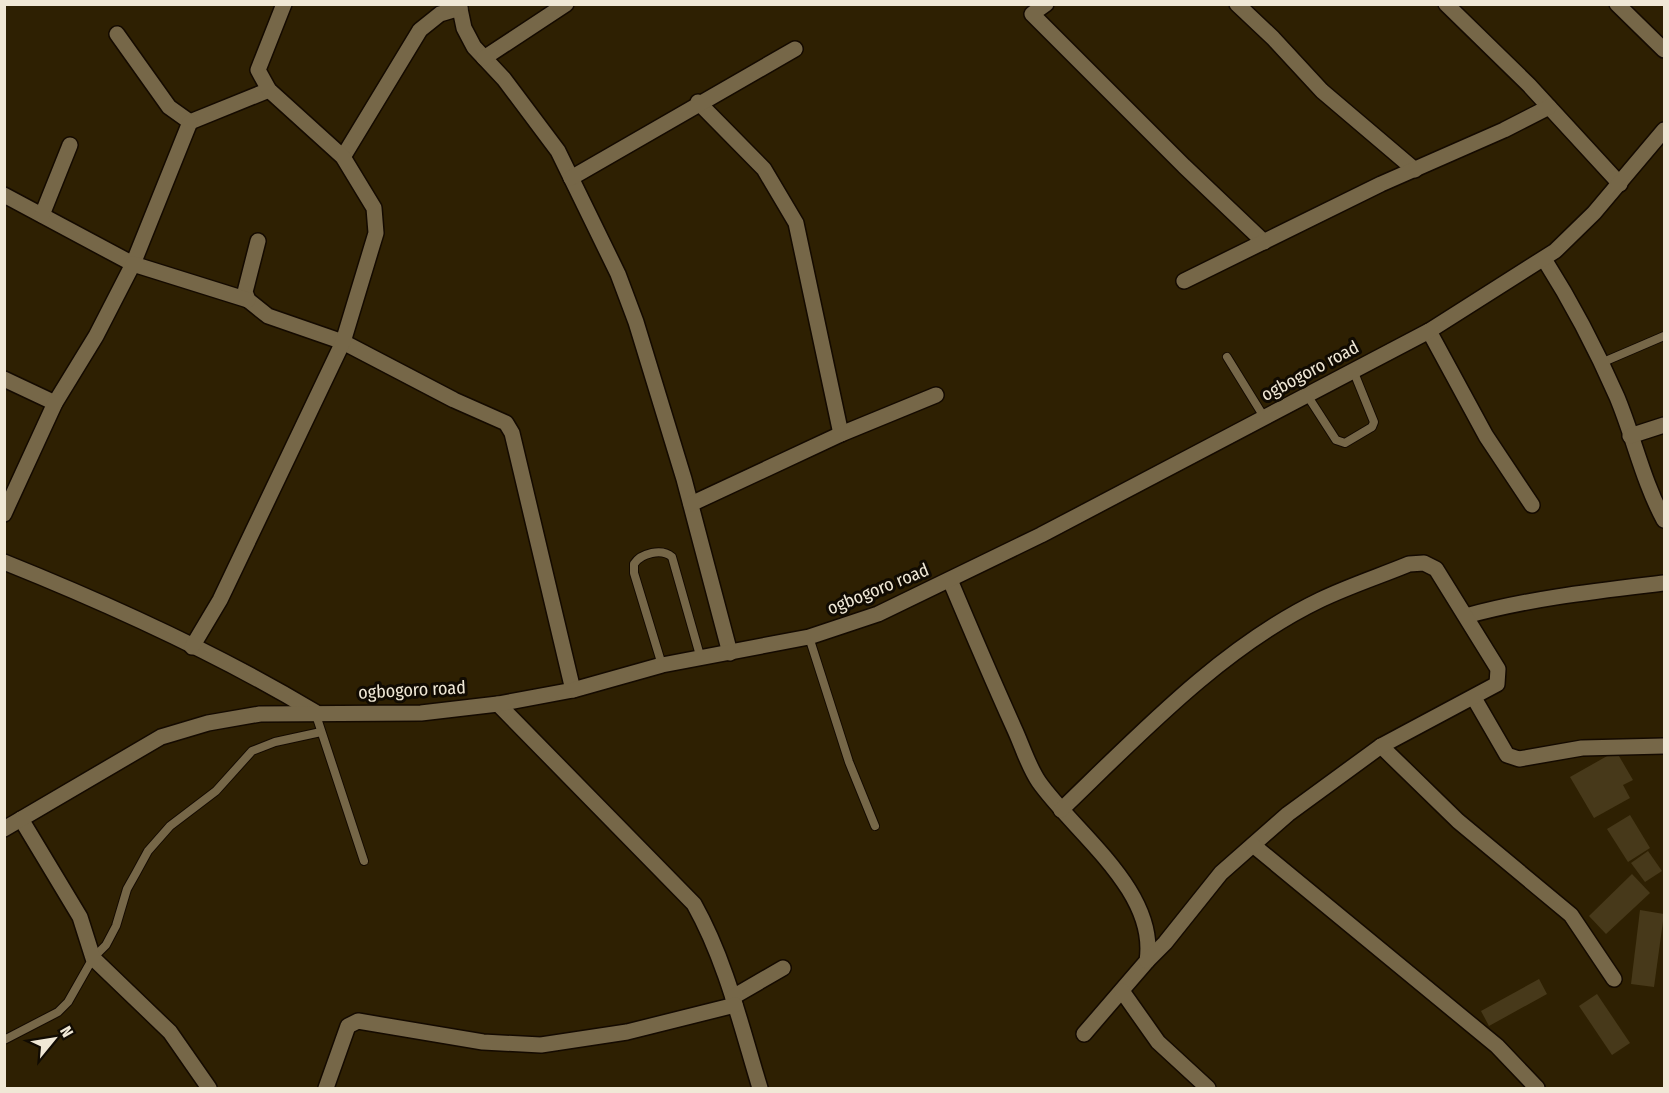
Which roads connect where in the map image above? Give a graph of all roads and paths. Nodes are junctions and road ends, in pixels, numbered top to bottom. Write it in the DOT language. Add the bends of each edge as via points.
graph roads {
  1 [pos="284,4"];
  2 [pos="566,4"];
  3 [pos="1046,4"];
  4 [pos="1237,4"];
  5 [pos="1446,4"];
  6 [pos="1617,4"];
  7 [pos="459,6"];
  8 [pos="1028,9"];
  9 [pos="117,34"];
  10 [pos="795,49"];
  11 [pos="1665,50"];
  12 [pos="484,58"];
  13 [pos="269,90"];
  14 [pos="698,102"];
  15 [pos="1549,107"];
  16 [pos="190,122"];
  17 [pos="1665,129"];
  18 [pos="70,145"];
  19 [pos="343,157"];
  20 [pos="1415,170"];
  21 [pos="571,178"];
  22 [pos="1620,184"];
  23 [pos="4,195"];
  24 [pos="42,215"];
  25 [pos="258,241"];
  26 [pos="1264,242"];
  27 [pos="1544,260"];
  28 [pos="134,264"];
  29 [pos="1184,281"];
  30 [pos="248,300"];
  31 [pos="1429,331"];
  32 [pos="1665,336"];
  33 [pos="343,342"];
  34 [pos="1227,357"];
  35 [pos="1601,363"];
  36 [pos="1353,370"];
  37 [pos="4,379"];
  38 [pos="936,395"];
  39 [pos="1306,395"];
  40 [pos="55,403"];
  41 [pos="1264,417"];
  42 [pos="1665,425"];
  43 [pos="841,434"];
  44 [pos="1630,436"];
  45 [pos="692,504"];
  46 [pos="1532,505"];
  47 [pos="4,514"];
  48 [pos="1665,520"];
  49 [pos="4,562"];
  50 [pos="950,580"];
  51 [pos="1665,583"];
  52 [pos="1466,616"];
  53 [pos="809,637"];
  54 [pos="192,647"];
  55 [pos="730,653"];
  56 [pos="701,658"];
  57 [pos="662,666"];
  58 [pos="573,690"];
  59 [pos="1474,698"];
  60 [pos="498,704"];
  61 [pos="315,712"];
  62 [pos="321,732"];
  63 [pos="1381,746"];
  64 [pos="1665,746"];
  65 [pos="1061,810"];
  66 [pos="21,819"];
  67 [pos="875,826"];
  68 [pos="4,829"];
  69 [pos="1252,844"];
  70 [pos="364,861"];
  71 [pos="93,958"];
  72 [pos="1147,961"];
  73 [pos="783,968"];
  74 [pos="1614,979"];
  75 [pos="1122,991"];
  76 [pos="734,1001"];
  77 [pos="1084,1034"];
  78 [pos="4,1040"];
  79 [pos="209,1089"];
  80 [pos="327,1089"];
  81 [pos="760,1089"];
  82 [pos="1208,1089"];
  83 [pos="1537,1089"];
  1 -- 13 [label="street" via="258,69"];
  2 -- 12 [label="street"];
  3 -- 8 [label="street"];
  4 -- 20 [label="street" via="1322,92"];
  5 -- 15 [label="street"];
  6 -- 11 [label="street"];
  7 -- 12 [label="street" via="464,28"];
  7 -- 19 [label="street" via="440,14 420,30"];
  8 -- 26 [label="street"];
  9 -- 16 [label="street" via="169,107"];
  10 -- 14 [label="street"];
  12 -- 21 [label="street" via="558,151"];
  13 -- 16 [label="street"];
  13 -- 19 [label="street"];
  14 -- 21 [label="street"];
  14 -- 43 [label="street" via="764,169 796,223"];
  15 -- 20 [label="street"];
  15 -- 22 [label="street"];
  16 -- 28 [label="street"];
  17 -- 22 [label="street, ogbogoro road"];
  18 -- 24 [label="street"];
  19 -- 33 [label="street" via="374,208 376,233"];
  20 -- 26 [label="street"];
  21 -- 45 [label="street" via="618,274 636,322"];
  22 -- 27 [label="street, ogbogoro road"];
  23 -- 24 [label="street"];
  24 -- 28 [label="street"];
  25 -- 30 [label="street" via="245,292"];
  26 -- 29 [label="street"];
  27 -- 31 [label="street, ogbogoro road"];
  27 -- 35 [label="street"];
  28 -- 30 [label="street"];
  28 -- 40 [label="street"];
  30 -- 33 [label="street" via="268,316"];
  31 -- 36 [label="street, ogbogoro road"];
  31 -- 46 [label="street" via="1486,436"];
  32 -- 35 [label="lane"];
  33 -- 54 [label="street" via="220,600"];
  33 -- 58 [label="street" via="506,423 512,433"];
  34 -- 41 [label="lane"];
  35 -- 44 [label="street"];
  36 -- 39 [label="street, ogbogoro road"];
  36 -- 39 [label="lane" via="1374,422 1345,443 1336,440"];
  37 -- 40 [label="street"];
  38 -- 43 [label="street"];
  39 -- 41 [label="street, ogbogoro road"];
  40 -- 47 [label="street"];
  41 -- 50 [label="street, ogbogoro road"];
  42 -- 44 [label="street"];
  43 -- 45 [label="street"];
  44 -- 48 [label="street"];
  45 -- 55 [label="street"];
  49 -- 54 [label="street" via="96,599"];
  50 -- 53 [label="street, ogbogoro road" via="878,614"];
  50 -- 65 [label="street" via="1038,780"];
  51 -- 52 [label="street" via="1517,602"];
  52 -- 59 [label="street" via="1499,677 1497,684"];
  52 -- 65 [label="street" via="1436,569 1424,563 1409,564 1320,600 1273,627 1171,703"];
  53 -- 55 [label="street, ogbogoro road"];
  53 -- 67 [label="lane" via="849,762"];
  54 -- 61 [label="street" via="259,678"];
  55 -- 56 [label="street, ogbogoro road"];
  56 -- 57 [label="street, ogbogoro road"];
  56 -- 57 [label="lane" via="672,557 663,552 644,555 634,564 634,573"];
  57 -- 58 [label="street, ogbogoro road"];
  58 -- 60 [label="street, ogbogoro road"];
  59 -- 63 [label="street"];
  59 -- 64 [label="street" via="1507,755 1519,759 1582,748"];
  60 -- 61 [label="street, ogbogoro road" via="421,713"];
  60 -- 76 [label="street" via="694,904"];
  61 -- 62 [label="lane"];
  61 -- 66 [label="street, ogbogoro road" via="249,716 161,737"];
  62 -- 70 [label="lane"];
  62 -- 71 [label="lane" via="252,751 216,792 170,826 148,851 128,888 116,926"];
  63 -- 69 [label="street"];
  63 -- 74 [label="street" via="1458,821 1571,915"];
  65 -- 72 [label="street" via="1104,856 1129,891 1147,928"];
  66 -- 68 [label="street, ogbogoro road"];
  66 -- 71 [label="street" via="80,917"];
  69 -- 72 [label="street" via="1221,873"];
  69 -- 83 [label="street" via="1497,1046"];
  71 -- 78 [label="lane" via="58,1012"];
  71 -- 79 [label="street" via="170,1032"];
  72 -- 75 [label="street"];
  73 -- 76 [label="street"];
  75 -- 77 [label="street"];
  75 -- 82 [label="street" via="1158,1042"];
  76 -- 80 [label="street" via="627,1032 541,1045 483,1042 353,1022 348,1026"];
  76 -- 81 [label="street"];
}
